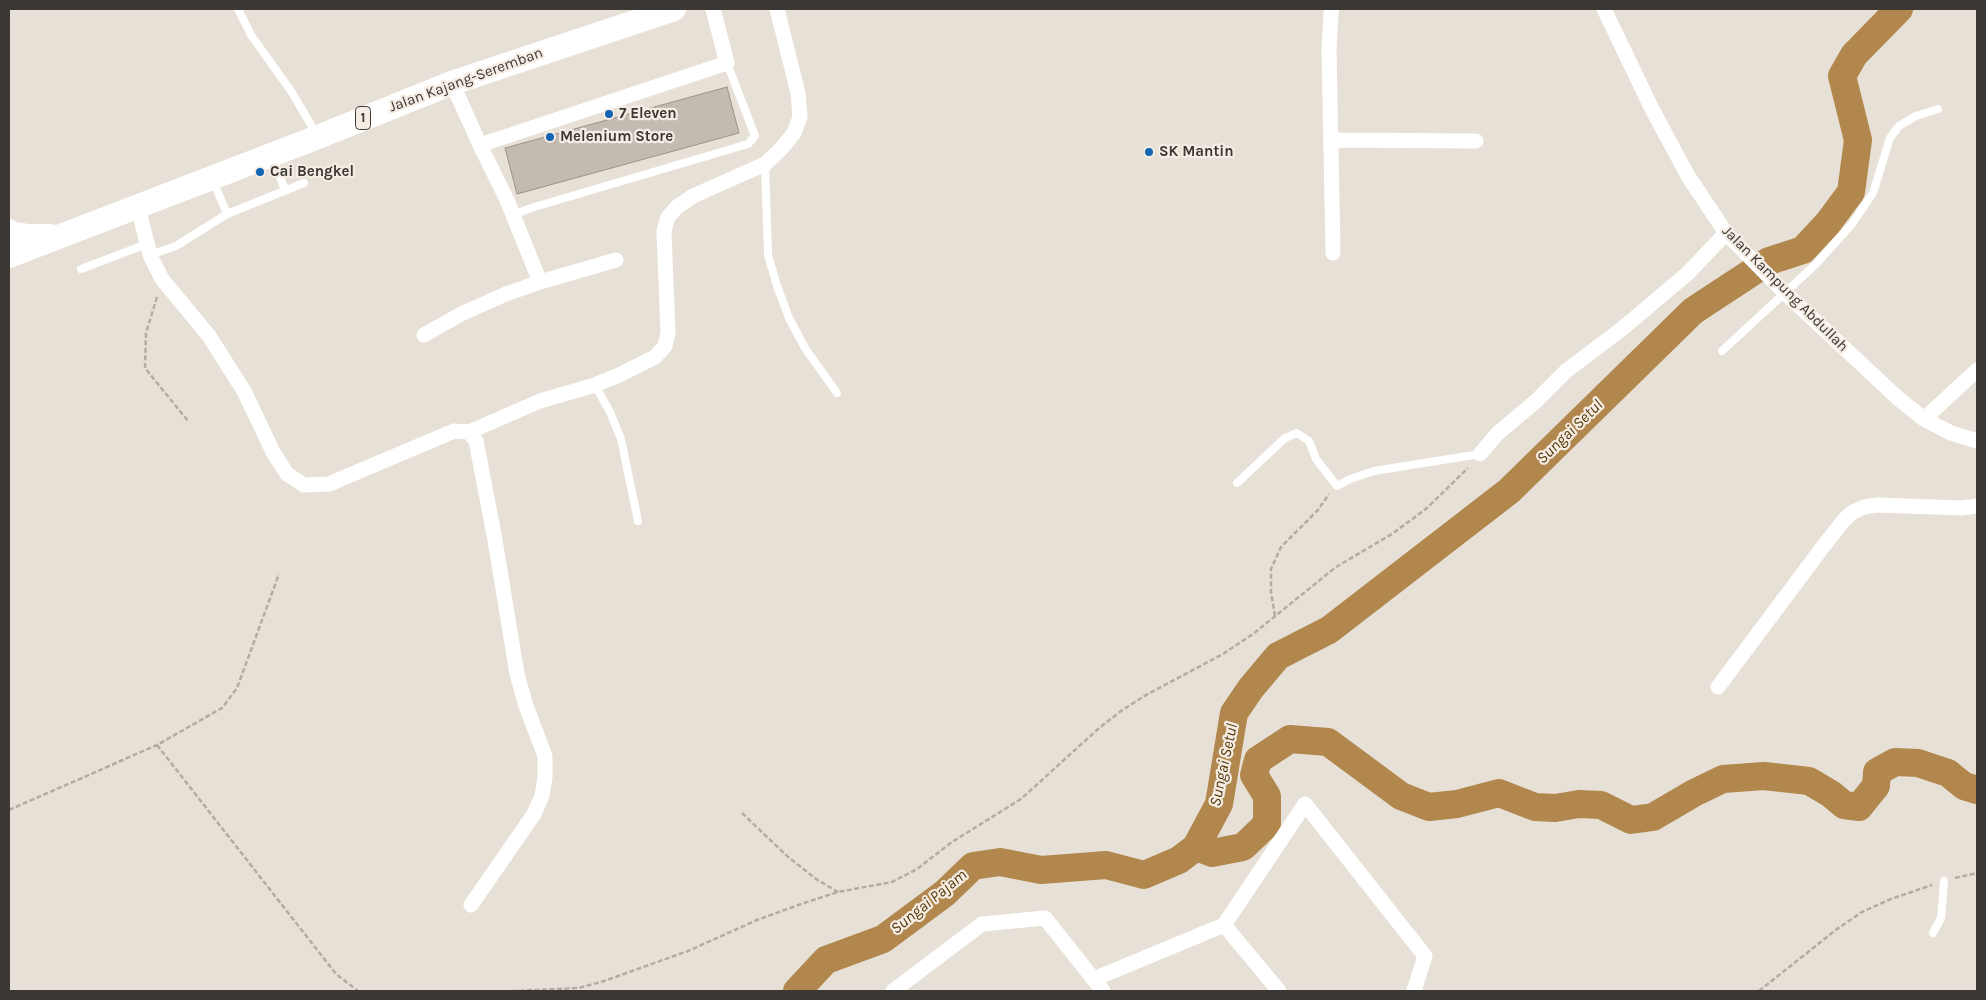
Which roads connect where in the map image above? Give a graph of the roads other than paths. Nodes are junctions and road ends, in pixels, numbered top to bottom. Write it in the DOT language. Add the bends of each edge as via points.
graph roads {
  1 [pos="238,9"];
  2 [pos="674,9"];
  3 [pos="712,9"];
  4 [pos="777,9"];
  5 [pos="1332,9"];
  6 [pos="1604,9"];
  7 [pos="727,62"];
  8 [pos="452,83"];
  9 [pos="1938,109"];
  10 [pos="318,137"];
  11 [pos="1331,140"];
  12 [pos="1476,141"];
  13 [pos="480,145"];
  14 [pos="271,156"];
  15 [pos="765,164"];
  16 [pos="212,178"];
  17 [pos="304,183"];
  18 [pos="285,190"];
  19 [pos="138,207"];
  20 [pos="227,214"];
  21 [pos="513,215"];
  22 [pos="9,231"];
  23 [pos="1726,233"];
  24 [pos="56,238"];
  25 [pos="148,249"];
  26 [pos="1333,253"];
  27 [pos="9,256"];
  28 [pos="616,260"];
  29 [pos="81,269"];
  30 [pos="540,282"];
  31 [pos="1784,292"];
  32 [pos="424,335"];
  33 [pos="1722,351"];
  34 [pos="1977,370"];
  35 [pos="595,385"];
  36 [pos="837,393"];
  37 [pos="1924,419"];
  38 [pos="469,432"];
  39 [pos="1977,440"];
  40 [pos="1480,454"];
  41 [pos="1237,483"];
  42 [pos="1977,506"];
  43 [pos="638,521"];
  44 [pos="1718,687"];
  45 [pos="1944,880"];
  46 [pos="471,905"];
  47 [pos="1224,925"];
  48 [pos="1933,933"];
  49 [pos="1094,979"];
  50 [pos="893,991"];
  51 [pos="1103,991"];
  52 [pos="1279,991"];
  53 [pos="1414,991"];
  1 -- 10 [label="lane" via="251,35 291,91"];
  2 -- 8 [label="main road, Jalan Kajang-Seremban / 1"];
  3 -- 7 [label="street"];
  4 -- 15 [label="street" via="798,93 800,117 794,133"];
  5 -- 11 [label="street" via="1329,48"];
  6 -- 23 [label="street, Jalan Kampung Abdullah" via="1683,168"];
  7 -- 13 [label="street"];
  7 -- 21 [label="lane" via="755,136 748,144"];
  8 -- 10 [label="main road, Jalan Kajang-Seremban / 1"];
  8 -- 13 [label="street"];
  9 -- 31 [label="lane" via="1899,126 1890,138 1873,193 1852,224 1816,264"];
  10 -- 14 [label="main road, Jalan Kajang-Seremban / 1"];
  11 -- 12 [label="street"];
  11 -- 26 [label="street"];
  13 -- 21 [label="street"];
  14 -- 16 [label="main road, Jalan Kajang-Seremban / 1"];
  14 -- 18 [label="lane"];
  15 -- 35 [label="street" via="692,196 668,218 664,231 668,333 665,346 655,357"];
  15 -- 36 [label="lane" via="768,255 777,286 789,318"];
  16 -- 19 [label="main road, Jalan Kajang-Seremban / 1"];
  16 -- 20 [label="lane"];
  17 -- 18 [label="lane"];
  18 -- 20 [label="lane"];
  19 -- 24 [label="main road, Jalan Kajang-Seremban / 1"];
  19 -- 25 [label="street"];
  20 -- 25 [label="lane" via="176,246"];
  21 -- 30 [label="street"];
  22 -- 24 [label="main road"];
  23 -- 31 [label="street, Jalan Kampung Abdullah"];
  23 -- 40 [label="street" via="1688,273 1566,371 1497,434"];
  24 -- 27 [label="main road, Jalan Kajang-Seremban / 1"];
  25 -- 29 [label="lane"];
  25 -- 38 [label="street" via="162,279 193,314 244,391 286,474 304,485 329,484 454,431"];
  28 -- 30 [label="street"];
  30 -- 32 [label="street" via="461,314"];
  31 -- 33 [label="lane"];
  31 -- 37 [label="street, Jalan Kampung Abdullah"];
  34 -- 37 [label="street"];
  35 -- 38 [label="street" via="540,401"];
  35 -- 43 [label="lane" via="621,440"];
  37 -- 39 [label="street, Jalan Kampung Abdullah" via="1952,433"];
  38 -- 46 [label="street" via="476,441 517,674 545,756 542,796 534,814"];
  40 -- 41 [label="lane" via="1374,471 1337,486 1316,459 1309,441 1297,433 1285,438"];
  42 -- 44 [label="street" via="1878,505 1853,512"];
  45 -- 48 [label="lane" via="1941,918"];
  47 -- 49 [label="street"];
  47 -- 52 [label="street"];
  47 -- 53 [label="street" via="1305,804 1425,956"];
  49 -- 50 [label="street" via="1045,918 982,924"];
  49 -- 51 [label="street"];
}
